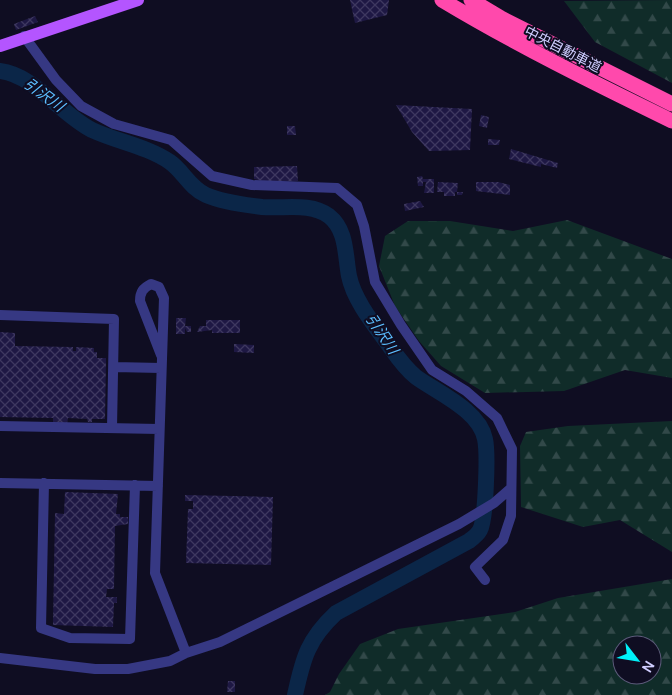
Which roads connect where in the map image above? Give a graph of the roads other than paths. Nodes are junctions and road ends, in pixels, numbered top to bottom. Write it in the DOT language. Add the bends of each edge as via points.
graph roads {
  1 [pos="138,0"];
  2 [pos="442,0"];
  3 [pos="471,0"];
  4 [pos="24,36"];
  5 [pos="0,46"];
  6 [pos="672,104"];
  7 [pos="672,121"];
  8 [pos="0,315"];
  9 [pos="161,355"];
  10 [pos="114,367"];
  11 [pos="161,368"];
  12 [pos="0,426"];
  13 [pos="112,428"];
  14 [pos="159,429"];
  15 [pos="0,483"];
  16 [pos="44,484"];
  17 [pos="134,485"];
  18 [pos="158,486"];
  19 [pos="510,489"];
  20 [pos="485,580"];
  21 [pos="186,653"];
  22 [pos="0,658"];
  1 -- 4 [label="main road"];
  2 -- 7 [label="highway, 中央自動車道" via="536,53"];
  3 -- 6 [label="highway, 中央自動車道"];
  4 -- 5 [label="main road"];
  4 -- 19 [label="street" via="56,80 81,106 114,124 170,140 212,176 252,185 337,188 357,205 374,282 401,325 432,370 466,391 497,418 512,449"];
  8 -- 10 [label="street" via="114,319"];
  9 -- 9 [label="street" via="140,301 140,294 150,284 159,287 164,298"];
  9 -- 11 [label="street"];
  10 -- 11 [label="street"];
  10 -- 13 [label="street"];
  11 -- 14 [label="street"];
  12 -- 13 [label="street"];
  13 -- 14 [label="street"];
  14 -- 18 [label="street"];
  15 -- 16 [label="street"];
  16 -- 17 [label="street"];
  16 -- 17 [label="street" via="41,628 70,638 130,639"];
  17 -- 18 [label="street"];
  18 -- 21 [label="street" via="155,573"];
  19 -- 20 [label="street" via="511,516 503,540 475,567"];
  19 -- 21 [label="street" via="459,524 220,642"];
  21 -- 22 [label="street" via="170,661 128,669 95,669"];
}
